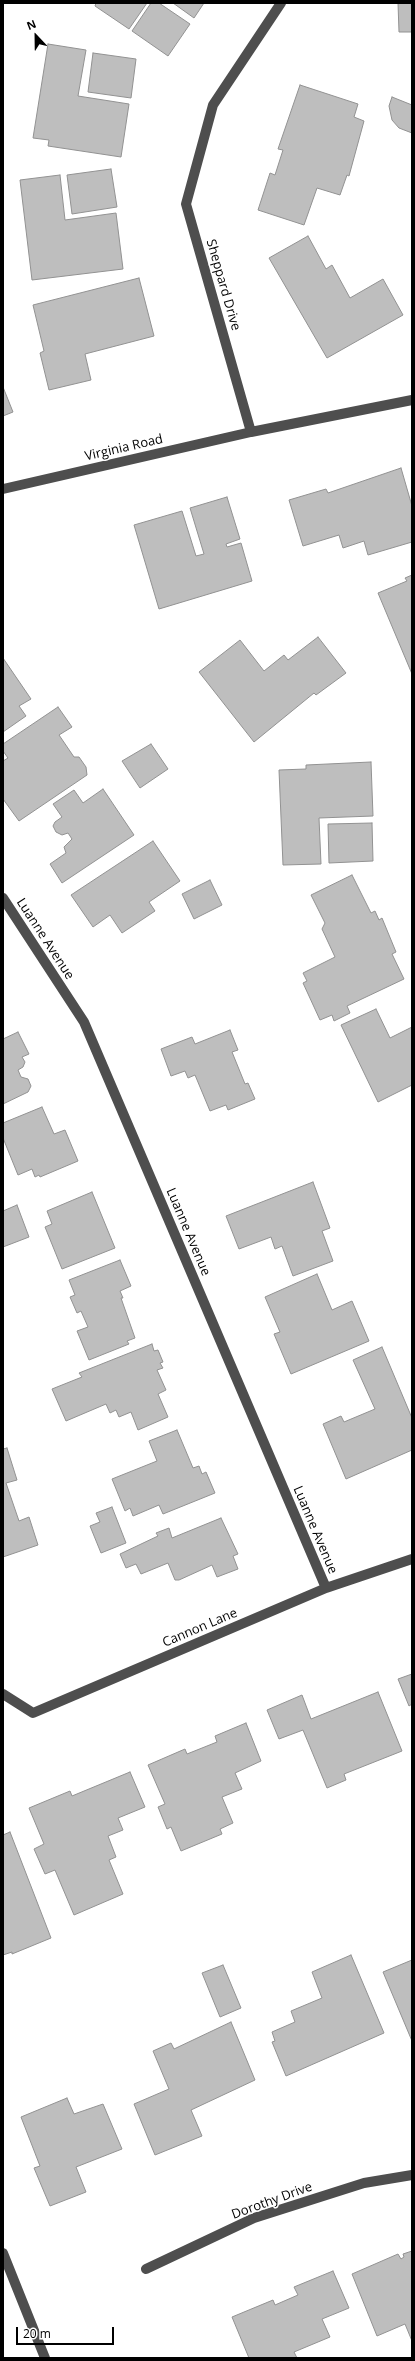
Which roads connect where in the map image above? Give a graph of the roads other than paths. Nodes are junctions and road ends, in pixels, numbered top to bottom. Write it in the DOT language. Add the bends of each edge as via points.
graph roads {
  1 [pos="281,3"];
  2 [pos="412,400"];
  3 [pos="251,432"];
  4 [pos="3,489"];
  5 [pos="3,898"];
  6 [pos="412,1559"];
  7 [pos="326,1588"];
  8 [pos="3,1694"];
  9 [pos="412,2174"];
  10 [pos="3,2253"];
  11 [pos="146,2269"];
  12 [pos="45,2358"];
  1 -- 3 [label="street, Sheppard Drive" via="213,105 186,204"];
  2 -- 3 [label="street"];
  3 -- 4 [label="street, Virginia Road"];
  5 -- 7 [label="street, Luanne Avenue" via="84,1022"];
  6 -- 7 [label="street, Cannon Lane"];
  7 -- 8 [label="street, Cannon Lane" via="33,1713"];
  9 -- 11 [label="street, Dorothy Drive" via="364,2183 254,2218"];
  10 -- 12 [label="street"];
}
